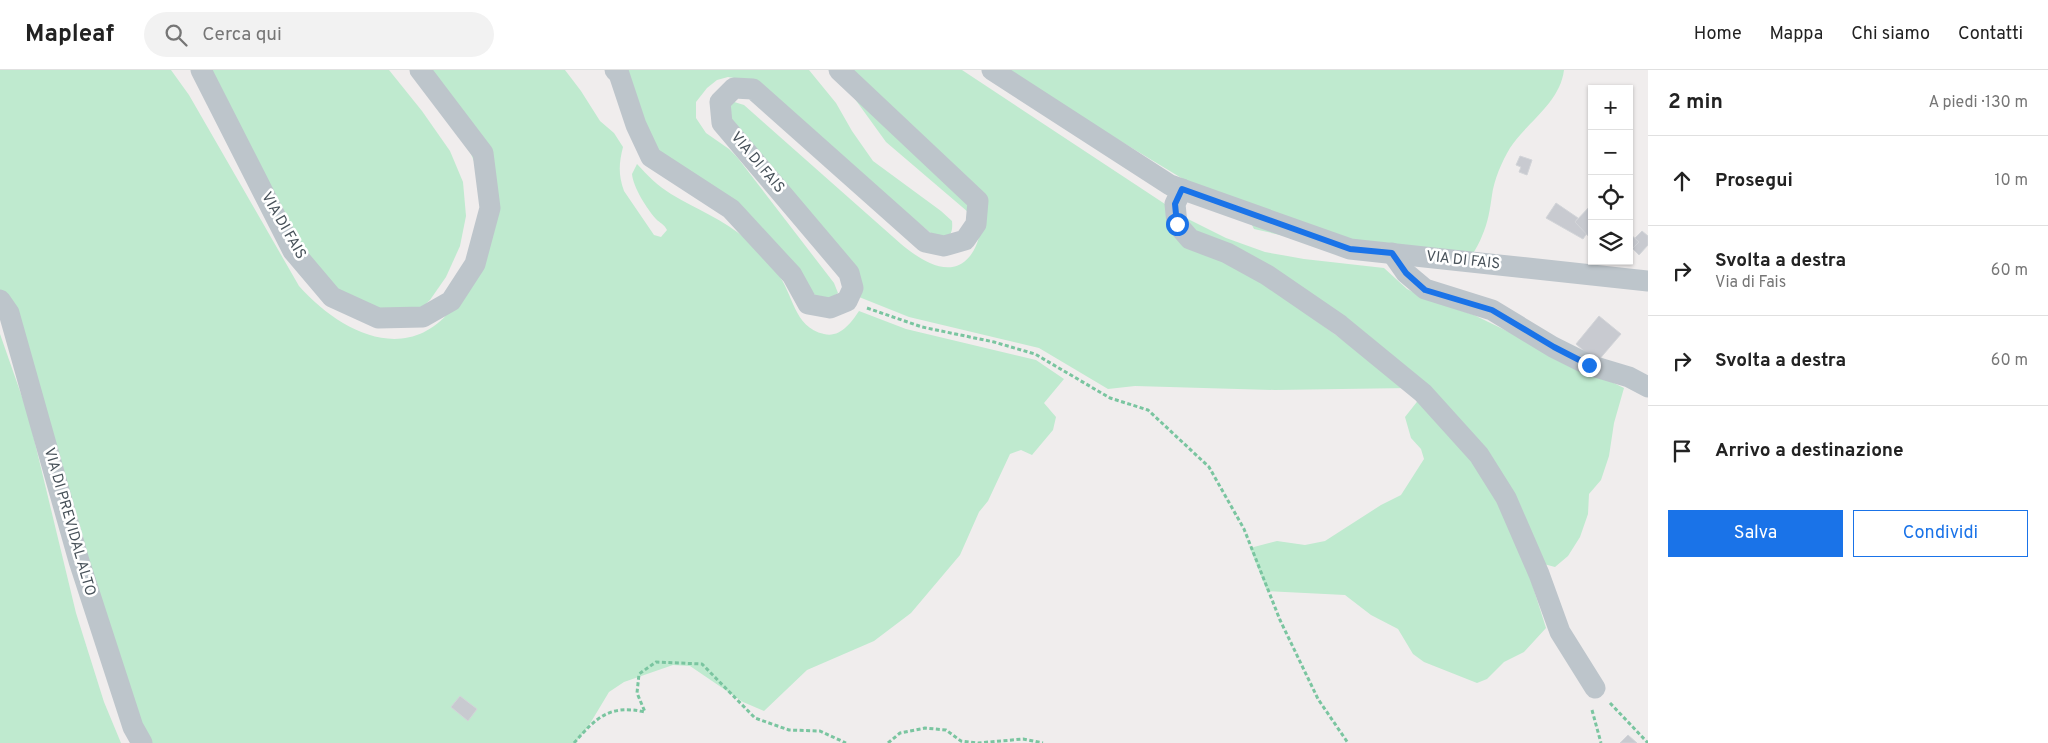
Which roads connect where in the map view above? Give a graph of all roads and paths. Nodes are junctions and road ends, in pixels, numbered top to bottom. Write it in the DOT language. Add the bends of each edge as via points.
graph roads {
  1 [pos="202,70"];
  2 [pos="420,70"];
  3 [pos="615,70"];
  4 [pos="839,70"];
  5 [pos="992,70"];
  6 [pos="1182,189"];
  7 [pos="1392,253"];
  8 [pos="1648,281"];
  9 [pos="0,300"];
  10 [pos="848,301"];
  11 [pos="1648,387"];
  12 [pos="1595,688"];
  13 [pos="1648,742"];
  14 [pos="142,743"];
  15 [pos="574,743"];
  16 [pos="846,743"];
  17 [pos="888,743"];
  18 [pos="1043,743"];
  19 [pos="1348,743"];
  20 [pos="1601,743"];
  1 -- 2 [label="street, VIA DI FAIS" via="293,251 332,298 378,318 423,318 451,301 475,264 490,208 483,153"];
  3 -- 10 [label="street" via="651,156 732,210 792,275 808,304 830,308"];
  4 -- 10 [label="street, VIA DI FAIS" via="978,201 976,224 965,240 944,246 925,242 753,89 734,88 720,102 722,123 849,273 853,288"];
  5 -- 6 [label="street, VIA DI FAIS" via="1170,185"];
  6 -- 7 [label="street, VIA DI FAIS" via="1350,249"];
  6 -- 12 [label="street" via="1175,204 1177,224 1190,239 1228,252 1340,325 1423,393 1480,455 1506,498 1560,632"];
  7 -- 8 [label="street, VIA DI FAIS"];
  7 -- 11 [label="street" via="1406,273 1425,290 1492,310 1562,352"];
  9 -- 14 [label="street, VIA DI PREVIDAL ALTO" via="9,313 79,561 133,727"];
  10 -- 19 [label="path" via="922,327 1035,354 1110,398 1148,410 1209,467 1244,529 1280,620 1318,699"];
  12 -- 13 [label="path"];
  12 -- 20 [label="path" via="1589,698"];
  15 -- 16 [label="path" via="604,714 618,709 645,712 637,693 639,674 656,662 702,664 755,718 789,730 820,731"];
  17 -- 18 [label="path" via="900,733 925,728 946,730 961,741 978,743 1023,739"];
}
